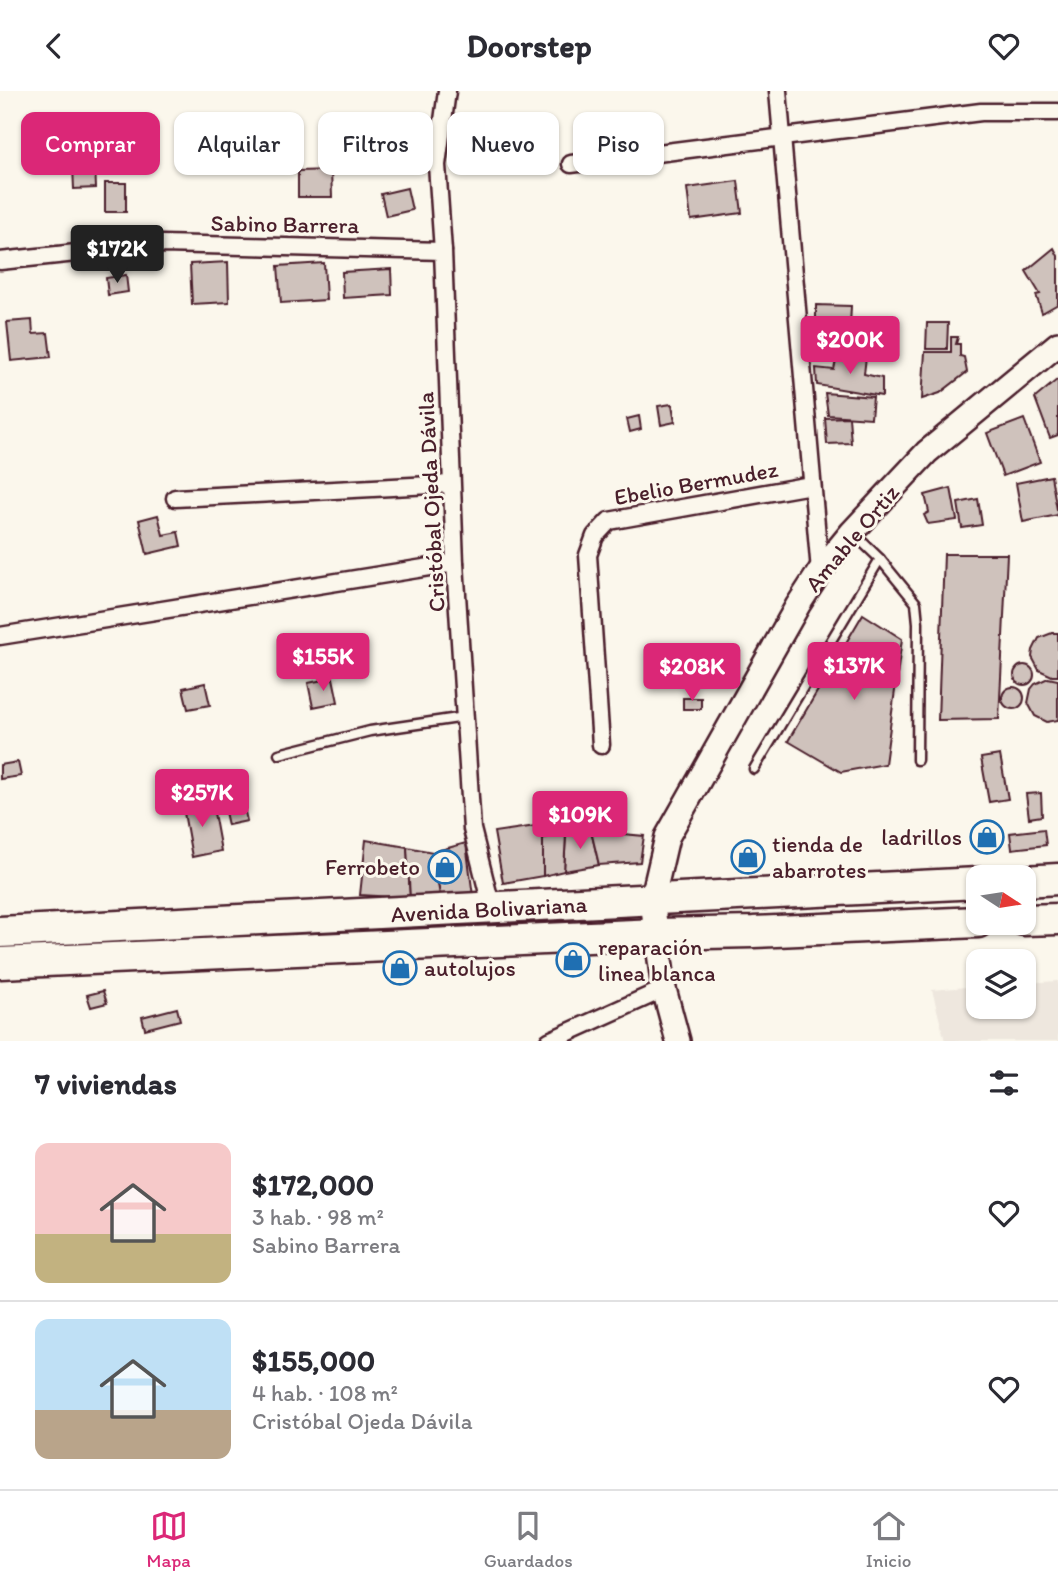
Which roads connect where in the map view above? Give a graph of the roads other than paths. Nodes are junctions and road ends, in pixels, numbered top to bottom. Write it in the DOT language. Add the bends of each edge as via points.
graph roads {
  1 [pos="447,91"];
  2 [pos="778,91"];
  3 [pos="1058,111"];
  4 [pos="782,138"];
  5 [pos="570,164"];
  6 [pos="443,251"];
  7 [pos="0,261"];
  8 [pos="1058,344"];
  9 [pos="451,484"];
  10 [pos="811,485"];
  11 [pos="174,498"];
  12 [pos="852,532"];
  13 [pos="880,559"];
  14 [pos="455,563"];
  15 [pos="820,571"];
  16 [pos="0,636"];
  17 [pos="465,716"];
  18 [pos="601,745"];
  19 [pos="279,754"];
  20 [pos="917,760"];
  21 [pos="754,769"];
  22 [pos="1058,879"];
  23 [pos="1036,880"];
  24 [pos="966,884"];
  25 [pos="652,901"];
  26 [pos="492,909"];
  27 [pos="1058,919"];
  28 [pos="1036,920"];
  29 [pos="966,923"];
  30 [pos="0,932"];
  31 [pos="657,934"];
  32 [pos="0,963"];
  33 [pos="664,989"];
  34 [pos="549,1041"];
  35 [pos="678,1041"];
  1 -- 6 [label="street, Cristóbal Ojeda Dávila" via="438,165"];
  2 -- 4 [label="street"];
  3 -- 4 [label="street" via="981,112"];
  4 -- 5 [label="street"];
  4 -- 10 [label="street"];
  6 -- 7 [label="street, Sabino Barrera" via="162,244"];
  6 -- 9 [label="street, Cristóbal Ojeda Dávila"];
  8 -- 12 [label="street, Amable Ortiz" via="927,452"];
  9 -- 11 [label="street"];
  9 -- 14 [label="street, Cristóbal Ojeda Dávila"];
  10 -- 15 [label="street"];
  10 -- 18 [label="street, Ebelio Bermudez" via="609,521 595,536 588,555"];
  12 -- 13 [label="lane"];
  12 -- 15 [label="street, Amable Ortiz"];
  13 -- 20 [label="lane" via="916,603"];
  13 -- 21 [label="lane"];
  14 -- 16 [label="street"];
  14 -- 17 [label="street, Cristóbal Ojeda Dávila"];
  15 -- 25 [label="street, Amable Ortiz" via="667,837"];
  17 -- 19 [label="lane" via="370,731"];
  17 -- 26 [label="street, Cristóbal Ojeda Dávila" via="472,829"];
  22 -- 23 [label="highway"];
  24 -- 25 [label="highway, Avenida Bolivariana"];
  25 -- 26 [label="highway, Avenida Bolivariana"];
  25 -- 31 [label="street, Amable Ortiz"];
  26 -- 30 [label="highway, Avenida Bolivariana"];
  27 -- 28 [label="highway"];
  29 -- 31 [label="highway, Avenida Bolivariana"];
  31 -- 32 [label="highway, Avenida Bolivariana"];
  31 -- 33 [label="street, Amable Ortiz"];
  33 -- 34 [label="street"];
  33 -- 35 [label="street, Amable Ortiz"];
}
